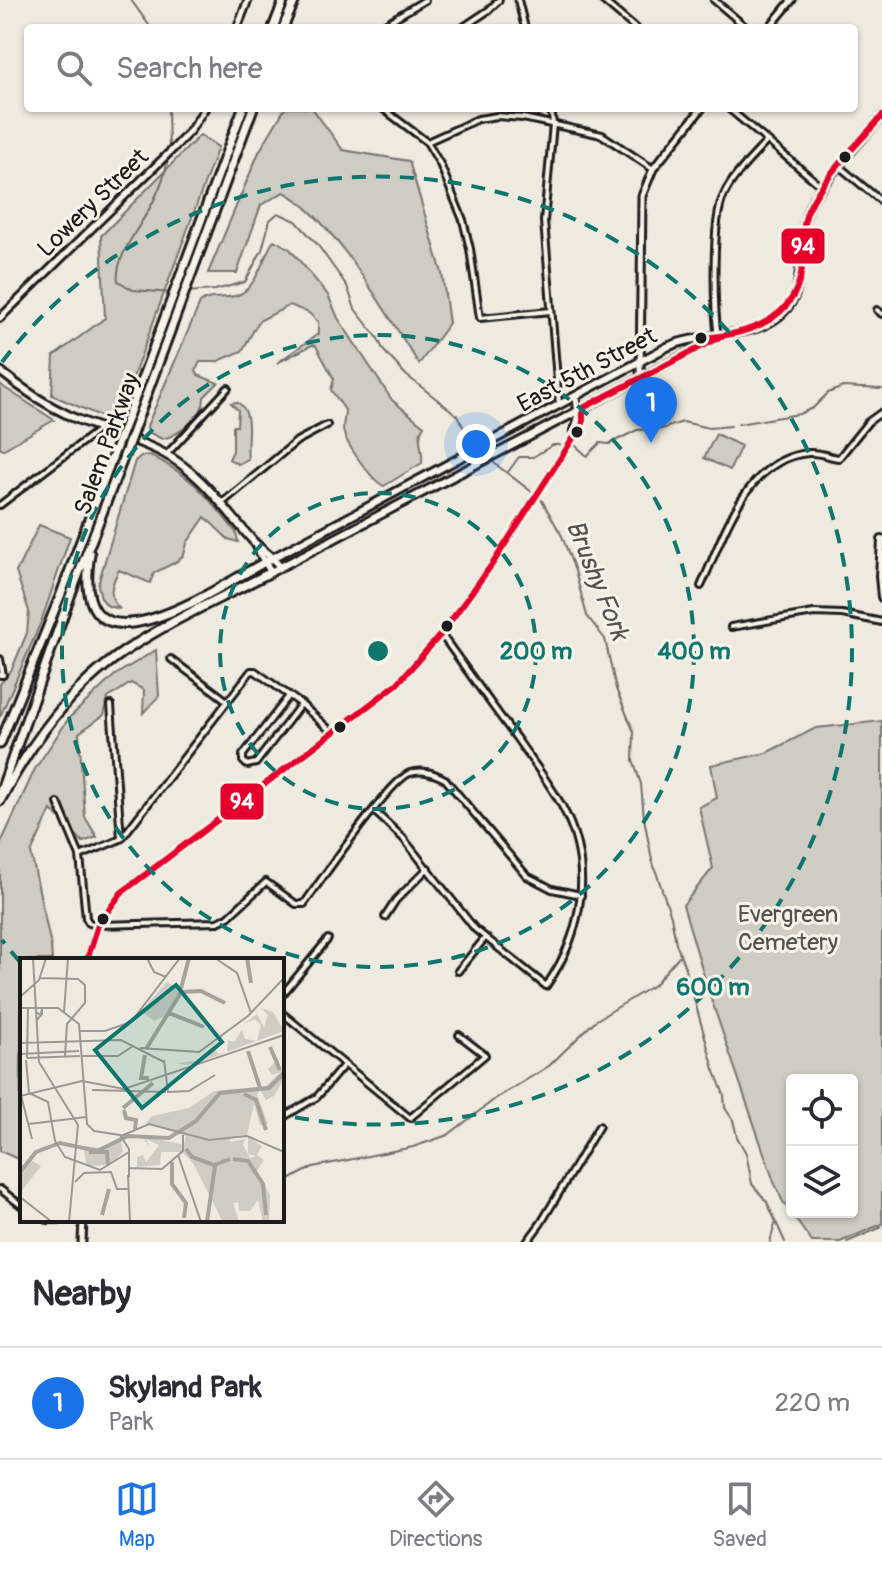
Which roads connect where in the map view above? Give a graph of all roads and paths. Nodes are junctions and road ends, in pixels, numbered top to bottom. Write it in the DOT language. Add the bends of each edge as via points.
graph roads {
  1 [pos="248,0"];
  2 [pos="284,0"];
  3 [pos="295,0"];
  4 [pos="425,0"];
  5 [pos="499,0"];
  6 [pos="518,0"];
  7 [pos="602,0"];
  8 [pos="714,0"];
  9 [pos="792,0"];
  10 [pos="239,24"];
  11 [pos="275,24"];
  12 [pos="285,24"];
  13 [pos="385,24"];
  14 [pos="468,24"];
  15 [pos="524,24"];
  16 [pos="630,24"];
  17 [pos="742,24"];
  18 [pos="772,24"];
  19 [pos="202,112"];
  20 [pos="242,112"];
  21 [pos="252,112"];
  22 [pos="387,112"];
  23 [pos="552,112"];
  24 [pos="699,112"];
  25 [pos="733,112"];
  26 [pos="882,116"];
  27 [pos="553,124"];
  28 [pos="767,141"];
  29 [pos="427,142"];
  30 [pos="840,167"];
  31 [pos="653,169"];
  32 [pos="822,187"];
  33 [pos="882,202"];
  34 [pos="877,310"];
  35 [pos="551,311"];
  36 [pos="882,314"];
  37 [pos="0,318"];
  38 [pos="718,338"];
  39 [pos="640,362"];
  40 [pos="0,371"];
  41 [pos="640,379"];
  42 [pos="228,388"];
  43 [pos="576,396"];
  44 [pos="559,405"];
  45 [pos="580,409"];
  46 [pos="882,412"];
  47 [pos="327,425"];
  48 [pos="101,428"];
  49 [pos="166,455"];
  50 [pos="222,503"];
  51 [pos="0,505"];
  52 [pos="882,540"];
  53 [pos="92,542"];
  54 [pos="257,545"];
  55 [pos="273,557"];
  56 [pos="265,562"];
  57 [pos="280,567"];
  58 [pos="271,572"];
  59 [pos="701,586"];
  60 [pos="882,597"];
  61 [pos="882,622"];
  62 [pos="731,627"];
  63 [pos="441,634"];
  64 [pos="0,659"];
  65 [pos="171,659"];
  66 [pos="1,675"];
  67 [pos="289,696"];
  68 [pos="226,700"];
  69 [pos="301,704"];
  70 [pos="111,705"];
  71 [pos="333,733"];
  72 [pos="0,744"];
  73 [pos="0,793"];
  74 [pos="0,801"];
  75 [pos="58,803"];
  76 [pos="374,811"];
  77 [pos="121,839"];
  78 [pos="80,856"];
  79 [pos="428,868"];
  80 [pos="581,895"];
  81 [pos="385,917"];
  82 [pos="98,925"];
  83 [pos="485,938"];
  84 [pos="328,939"];
  85 [pos="88,958"];
  86 [pos="458,971"];
  87 [pos="284,993"];
  88 [pos="284,1015"];
  89 [pos="459,1035"];
  90 [pos="343,1065"];
  91 [pos="284,1117"];
  92 [pos="599,1126"];
  93 [pos="0,1189"];
  94 [pos="20,1204"];
  95 [pos="83,1222"];
  96 [pos="82,1242"];
  97 [pos="527,1242"];
  1 -- 10 [label="street"];
  2 -- 11 [label="highway"];
  3 -- 12 [label="highway"];
  4 -- 13 [label="street"];
  5 -- 14 [label="street"];
  6 -- 15 [label="street"];
  7 -- 16 [label="street"];
  8 -- 17 [label="street"];
  9 -- 18 [label="street"];
  19 -- 37 [label="street, Lowery Street" via="182,140"];
  20 -- 72 [label="highway, Salem Parkway, bridge"];
  21 -- 53 [label="highway, Salem Parkway, bridge"];
  22 -- 29 [label="street"];
  23 -- 27 [label="street"];
  24 -- 31 [label="street"];
  25 -- 28 [label="street"];
  26 -- 30 [label="main road, East 5th Street"];
  27 -- 29 [label="street" via="487,117"];
  27 -- 31 [label="street" via="602,135"];
  27 -- 35 [label="street" via="543,213"];
  28 -- 32 [label="street"];
  28 -- 38 [label="street" via="732,182 720,206"];
  29 -- 35 [label="street" via="463,220 480,318"];
  30 -- 32 [label="main road, East 5th Street"];
  30 -- 33 [label="street"];
  31 -- 39 [label="street" via="641,206"];
  32 -- 38 [label="main road, East 5th Street" via="805,216 800,279 792,301 766,323"];
  34 -- 36 [label="street"];
  35 -- 44 [label="street"];
  38 -- 39 [label="main road, East 5th Street" via="681,342"];
  38 -- 41 [label="main road, East 5th Street"];
  39 -- 41 [label="street"];
  39 -- 43 [label="main road, East 5th Street"];
  40 -- 48 [label="main road" via="44,403"];
  41 -- 45 [label="main road, East 5th Street"];
  42 -- 49 [label="street"];
  43 -- 44 [label="main road, East 5th Street"];
  43 -- 45 [label="street"];
  44 -- 55 [label="main road, East 5th Street"];
  45 -- 57 [label="main road, East 5th Street"];
  45 -- 63 [label="street" via="583,423"];
  46 -- 59 [label="street" via="839,458 800,454 759,479 738,505"];
  47 -- 50 [label="street" via="297,441"];
  48 -- 49 [label="main road"];
  48 -- 51 [label="street"];
  49 -- 50 [label="main road" via="200,478"];
  50 -- 54 [label="main road"];
  52 -- 60 [label="main road"];
  53 -- 56 [label="highway" via="86,579 90,601 106,618 124,624 163,616"];
  53 -- 73 [label="highway, Salem Parkway"];
  54 -- 55 [label="main road"];
  54 -- 56 [label="main road"];
  55 -- 56 [label="main road, East 5th Street"];
  55 -- 57 [label="main road"];
  56 -- 58 [label="main road"];
  57 -- 58 [label="main road, East 5th Street"];
  58 -- 74 [label="highway" via="156,632 108,664 45,728"];
  61 -- 62 [label="street" via="814,613"];
  63 -- 71 [label="street" via="397,684"];
  63 -- 80 [label="street" via="563,807 579,852"];
  64 -- 66 [label="street"];
  65 -- 68 [label="street"];
  67 -- 68 [label="street" via="251,671"];
  67 -- 69 [label="street"];
  67 -- 69 [label="street" via="243,755 247,765 256,763"];
  68 -- 77 [label="street"];
  69 -- 71 [label="street"];
  70 -- 77 [label="street"];
  71 -- 82 [label="street" via="121,893"];
  75 -- 78 [label="street"];
  76 -- 79 [label="street"];
  76 -- 80 [label="street" via="407,774 430,771 445,779 527,876"];
  76 -- 82 [label="street" via="304,904 296,904 266,882 218,922"];
  77 -- 78 [label="street"];
  78 -- 82 [label="street" via="86,918"];
  79 -- 81 [label="street"];
  79 -- 83 [label="street"];
  80 -- 83 [label="street" via="571,943 546,986"];
  82 -- 85 [label="street"];
  83 -- 86 [label="street"];
  84 -- 87 [label="street"];
  88 -- 90 [label="street"];
  89 -- 90 [label="street" via="485,1055 410,1118"];
  90 -- 91 [label="street" via="317,1097"];
  92 -- 97 [label="street"];
  93 -- 94 [label="street"];
  95 -- 96 [label="street"];
}
